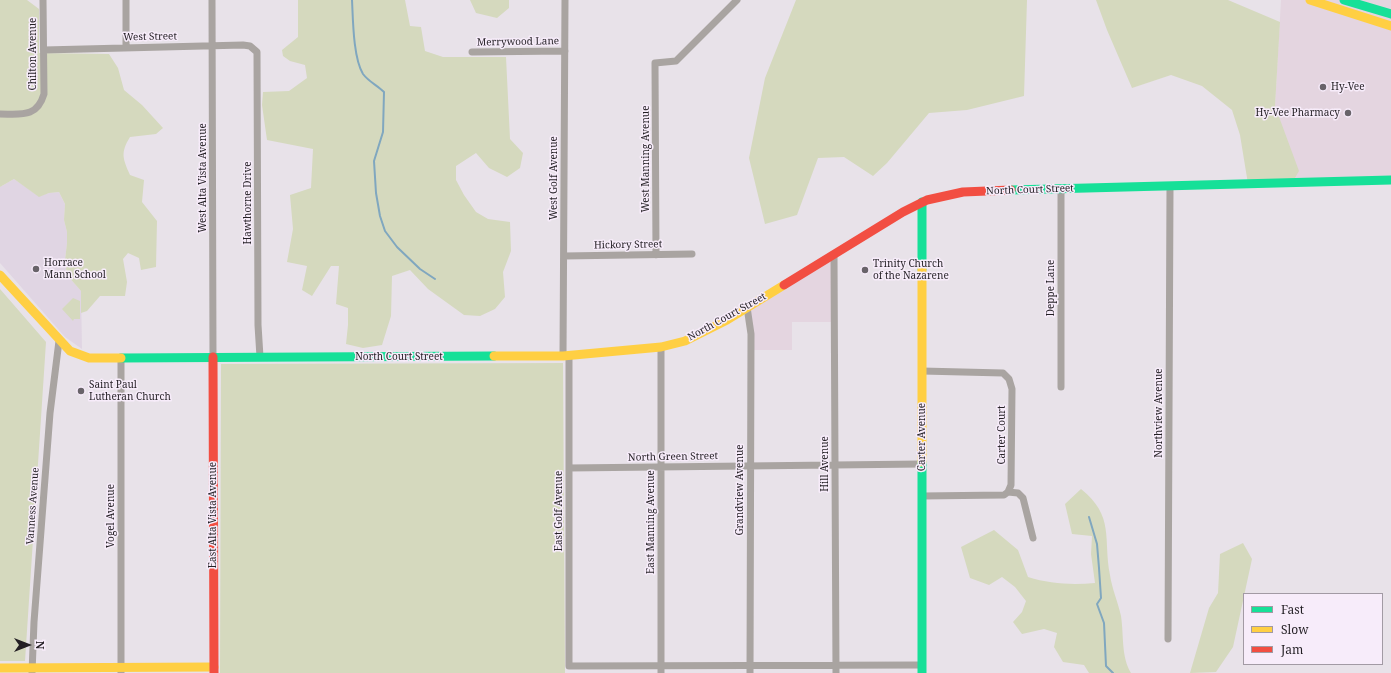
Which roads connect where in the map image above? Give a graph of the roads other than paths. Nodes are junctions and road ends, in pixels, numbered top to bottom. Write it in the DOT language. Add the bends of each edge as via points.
graph roads {
  1 [pos="43,0"];
  2 [pos="126,0"];
  3 [pos="212,0"];
  4 [pos="565,0"];
  5 [pos="737,0"];
  6 [pos="1310,0"];
  7 [pos="1344,0"];
  8 [pos="1391,14"];
  9 [pos="1391,26"];
  10 [pos="213,46"];
  11 [pos="126,48"];
  12 [pos="255,49"];
  13 [pos="44,50"];
  14 [pos="565,51"];
  15 [pos="472,52"];
  16 [pos="0,114"];
  17 [pos="1391,180"];
  18 [pos="1170,187"];
  19 [pos="1061,189"];
  20 [pos="922,202"];
  21 [pos="692,254"];
  22 [pos="656,255"];
  23 [pos="834,255"];
  24 [pos="564,256"];
  25 [pos="0,275"];
  26 [pos="747,307"];
  27 [pos="58,341"];
  28 [pos="661,347"];
  29 [pos="566,356"];
  30 [pos="213,357"];
  31 [pos="260,357"];
  32 [pos="122,358"];
  33 [pos="922,371"];
  34 [pos="1061,387"];
  35 [pos="922,464"];
  36 [pos="835,465"];
  37 [pos="750,466"];
  38 [pos="661,467"];
  39 [pos="569,468"];
  40 [pos="1008,492"];
  41 [pos="922,496"];
  42 [pos="1033,538"];
  43 [pos="1168,639"];
  44 [pos="836,665"];
  45 [pos="0,668"];
  46 [pos="661,669"];
  47 [pos="750,669"];
  48 [pos="922,669"];
  49 [pos="33,670"];
  50 [pos="122,670"];
  51 [pos="214,670"];
  52 [pos="836,673"];
  1 -- 13 [label="street, Chilton Avenue"];
  2 -- 11 [label="street"];
  3 -- 10 [label="street, West Alta Vista Avenue"];
  4 -- 14 [label="street, West Golf Avenue"];
  5 -- 22 [label="street, West Manning Avenue" via="676,61 655,63"];
  6 -- 9 [label="main road"];
  7 -- 8 [label="main road"];
  10 -- 11 [label="street, West Street"];
  10 -- 12 [label="street, West Street" via="243,45"];
  10 -- 30 [label="street, West Alta Vista Avenue"];
  11 -- 13 [label="street, West Street"];
  12 -- 31 [label="street, Hawthorne Drive"];
  13 -- 16 [label="street, Chilton Avenue" via="44,94 38,108 26,114"];
  14 -- 15 [label="street, Merrywood Lane"];
  14 -- 24 [label="street, West Golf Avenue"];
  17 -- 18 [label="main road, North Court Street"];
  18 -- 19 [label="main road, North Court Street"];
  18 -- 43 [label="street, Northview Avenue"];
  19 -- 20 [label="main road, North Court Street" via="958,193 941,195"];
  19 -- 34 [label="street, Deppe Lane"];
  20 -- 23 [label="main road, North Court Street"];
  20 -- 33 [label="main road, Carter Avenue"];
  21 -- 22 [label="street, Hickory Street"];
  22 -- 24 [label="street, Hickory Street"];
  23 -- 26 [label="main road, North Court Street"];
  23 -- 36 [label="street, Hill Avenue"];
  24 -- 29 [label="street, West Golf Avenue"];
  25 -- 27 [label="main road, North Court Street"];
  26 -- 28 [label="main road, North Court Street" via="695,337"];
  26 -- 37 [label="street, Grandview Avenue" via="751,334"];
  27 -- 32 [label="main road, North Court Street" via="79,356"];
  27 -- 49 [label="street, Vanness Avenue" via="34,622"];
  28 -- 29 [label="main road, North Court Street"];
  28 -- 38 [label="street, East Manning Avenue"];
  29 -- 31 [label="main road, North Court Street"];
  29 -- 39 [label="street, East Golf Avenue"];
  30 -- 31 [label="main road, North Court Street"];
  30 -- 32 [label="main road, North Court Street"];
  30 -- 51 [label="main road, East Alta Vista Avenue"];
  32 -- 50 [label="street, Vogel Avenue"];
  33 -- 35 [label="main road, Carter Avenue"];
  33 -- 40 [label="street, Carter Court" via="996,371 1009,379 1012,389 1012,449 1011,485"];
  35 -- 36 [label="street, North Green Street"];
  35 -- 41 [label="main road, Carter Avenue"];
  36 -- 37 [label="street, North Green Street"];
  36 -- 44 [label="street, Hill Avenue"];
  37 -- 38 [label="street, North Green Street"];
  37 -- 47 [label="street, Grandview Avenue"];
  38 -- 39 [label="street, North Green Street"];
  38 -- 46 [label="street, East Manning Avenue"];
  39 -- 46 [label="street, East Golf Avenue" via="569,666"];
  40 -- 41 [label="street" via="1004,495"];
  40 -- 42 [label="street" via="1018,493 1023,498"];
  41 -- 48 [label="main road, Carter Avenue"];
  44 -- 47 [label="street"];
  44 -- 48 [label="street"];
  44 -- 52 [label="street, Hill Avenue"];
  45 -- 49 [label="main road"];
  46 -- 47 [label="street"];
  49 -- 50 [label="main road"];
  50 -- 51 [label="main road"];
}
